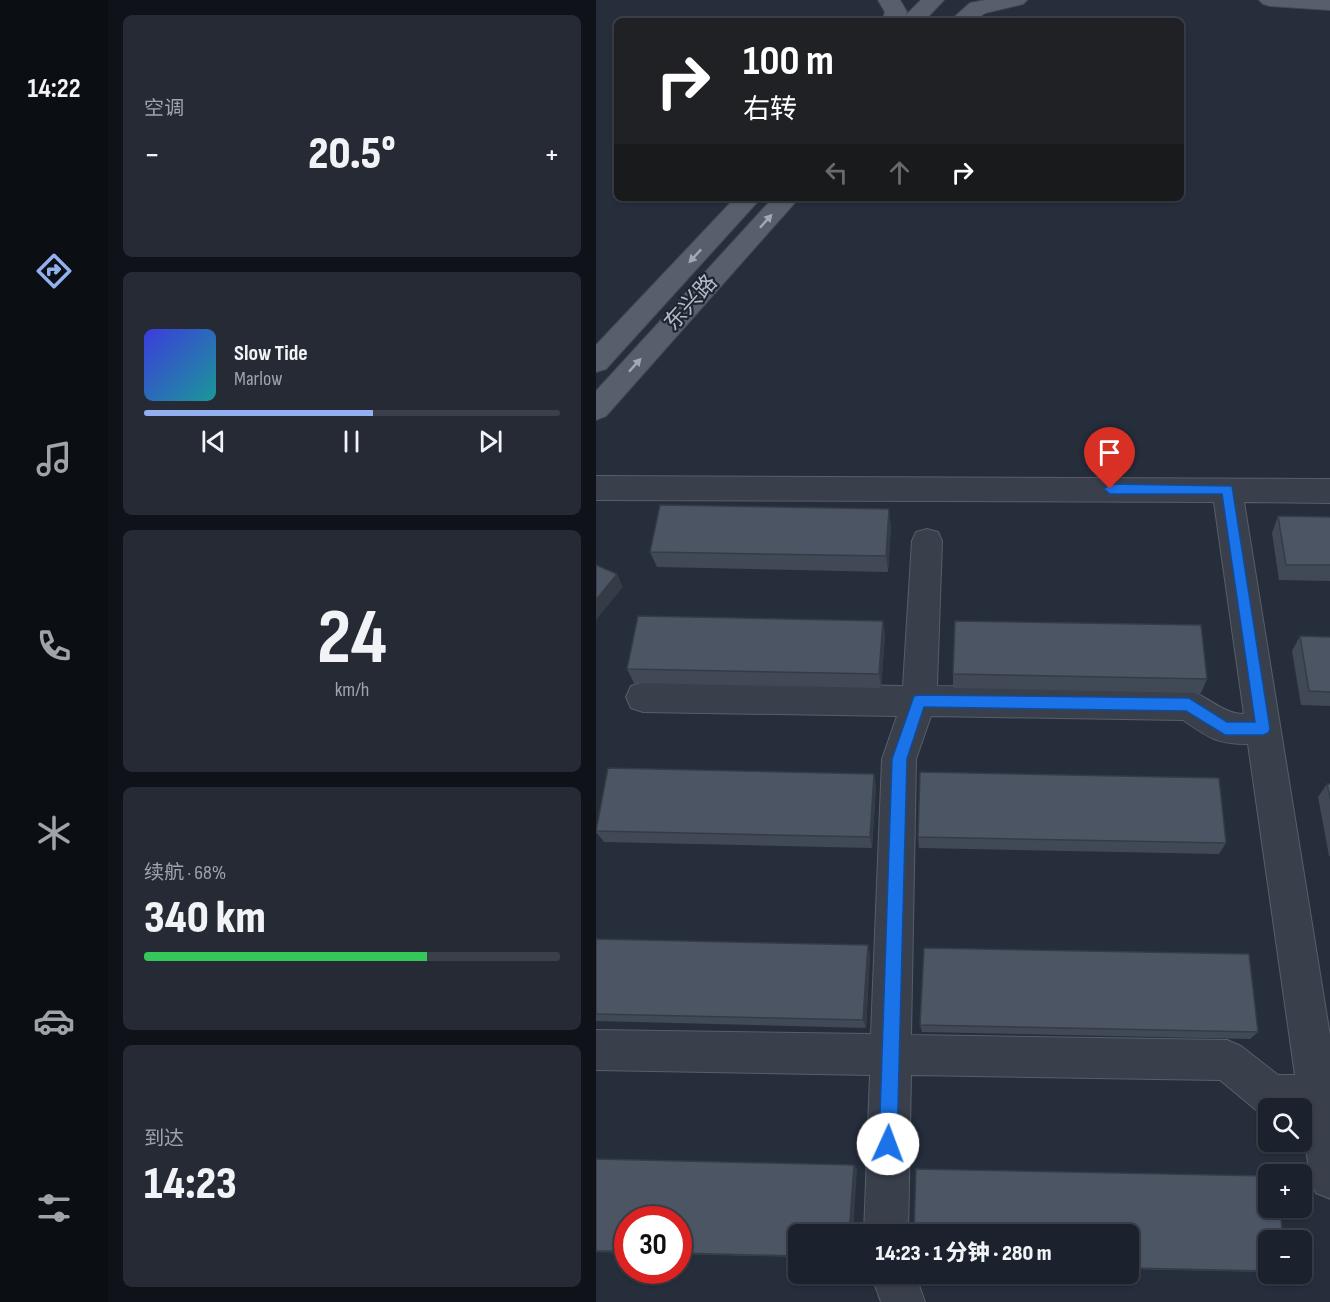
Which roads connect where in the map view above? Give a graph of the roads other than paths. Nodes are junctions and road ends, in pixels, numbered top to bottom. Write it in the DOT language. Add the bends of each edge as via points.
graph roads {
  1 [pos="889,0"];
  2 [pos="933,0"];
  3 [pos="962,0"];
  4 [pos="1016,0"];
  5 [pos="1270,0"];
  6 [pos="1331,4"];
  7 [pos="894,18"];
  8 [pos="915,18"];
  9 [pos="947,18"];
  10 [pos="965,18"];
  11 [pos="746,201"];
  12 [pos="784,201"];
  13 [pos="596,362"];
  14 [pos="596,409"];
  15 [pos="596,488"];
  16 [pos="1228,489"];
  17 [pos="1331,491"];
  18 [pos="928,541"];
  19 [pos="642,697"];
  20 [pos="919,701"];
  21 [pos="1263,729"];
  22 [pos="596,1050"];
  23 [pos="890,1055"];
  24 [pos="1318,1097"];
  25 [pos="1331,1178"];
  26 [pos="886,1224"];
  27 [pos="898,1284"];
  28 [pos="903,1302"];
  1 -- 7 [label="main road" via="896,12"];
  2 -- 8 [label="main road"];
  3 -- 9 [label="main road"];
  4 -- 10 [label="main road" via="978,8"];
  5 -- 6 [label="main road"];
  11 -- 13 [label="main road, 东兴路, one-way"];
  14 -- 12 [label="main road, 东兴路, one-way"];
  15 -- 16 [label="street"];
  16 -- 17 [label="street"];
  16 -- 21 [label="street"];
  18 -- 20 [label="street"];
  19 -- 20 [label="street"];
  20 -- 21 [label="street" via="1189,705 1225,729"];
  20 -- 23 [label="street" via="899,759"];
  21 -- 24 [label="street"];
  22 -- 23 [label="street"];
  23 -- 24 [label="street" via="1227,1060 1271,1095"];
  23 -- 26 [label="street"];
  24 -- 25 [label="street"];
  27 -- 28 [label="street"];
}
